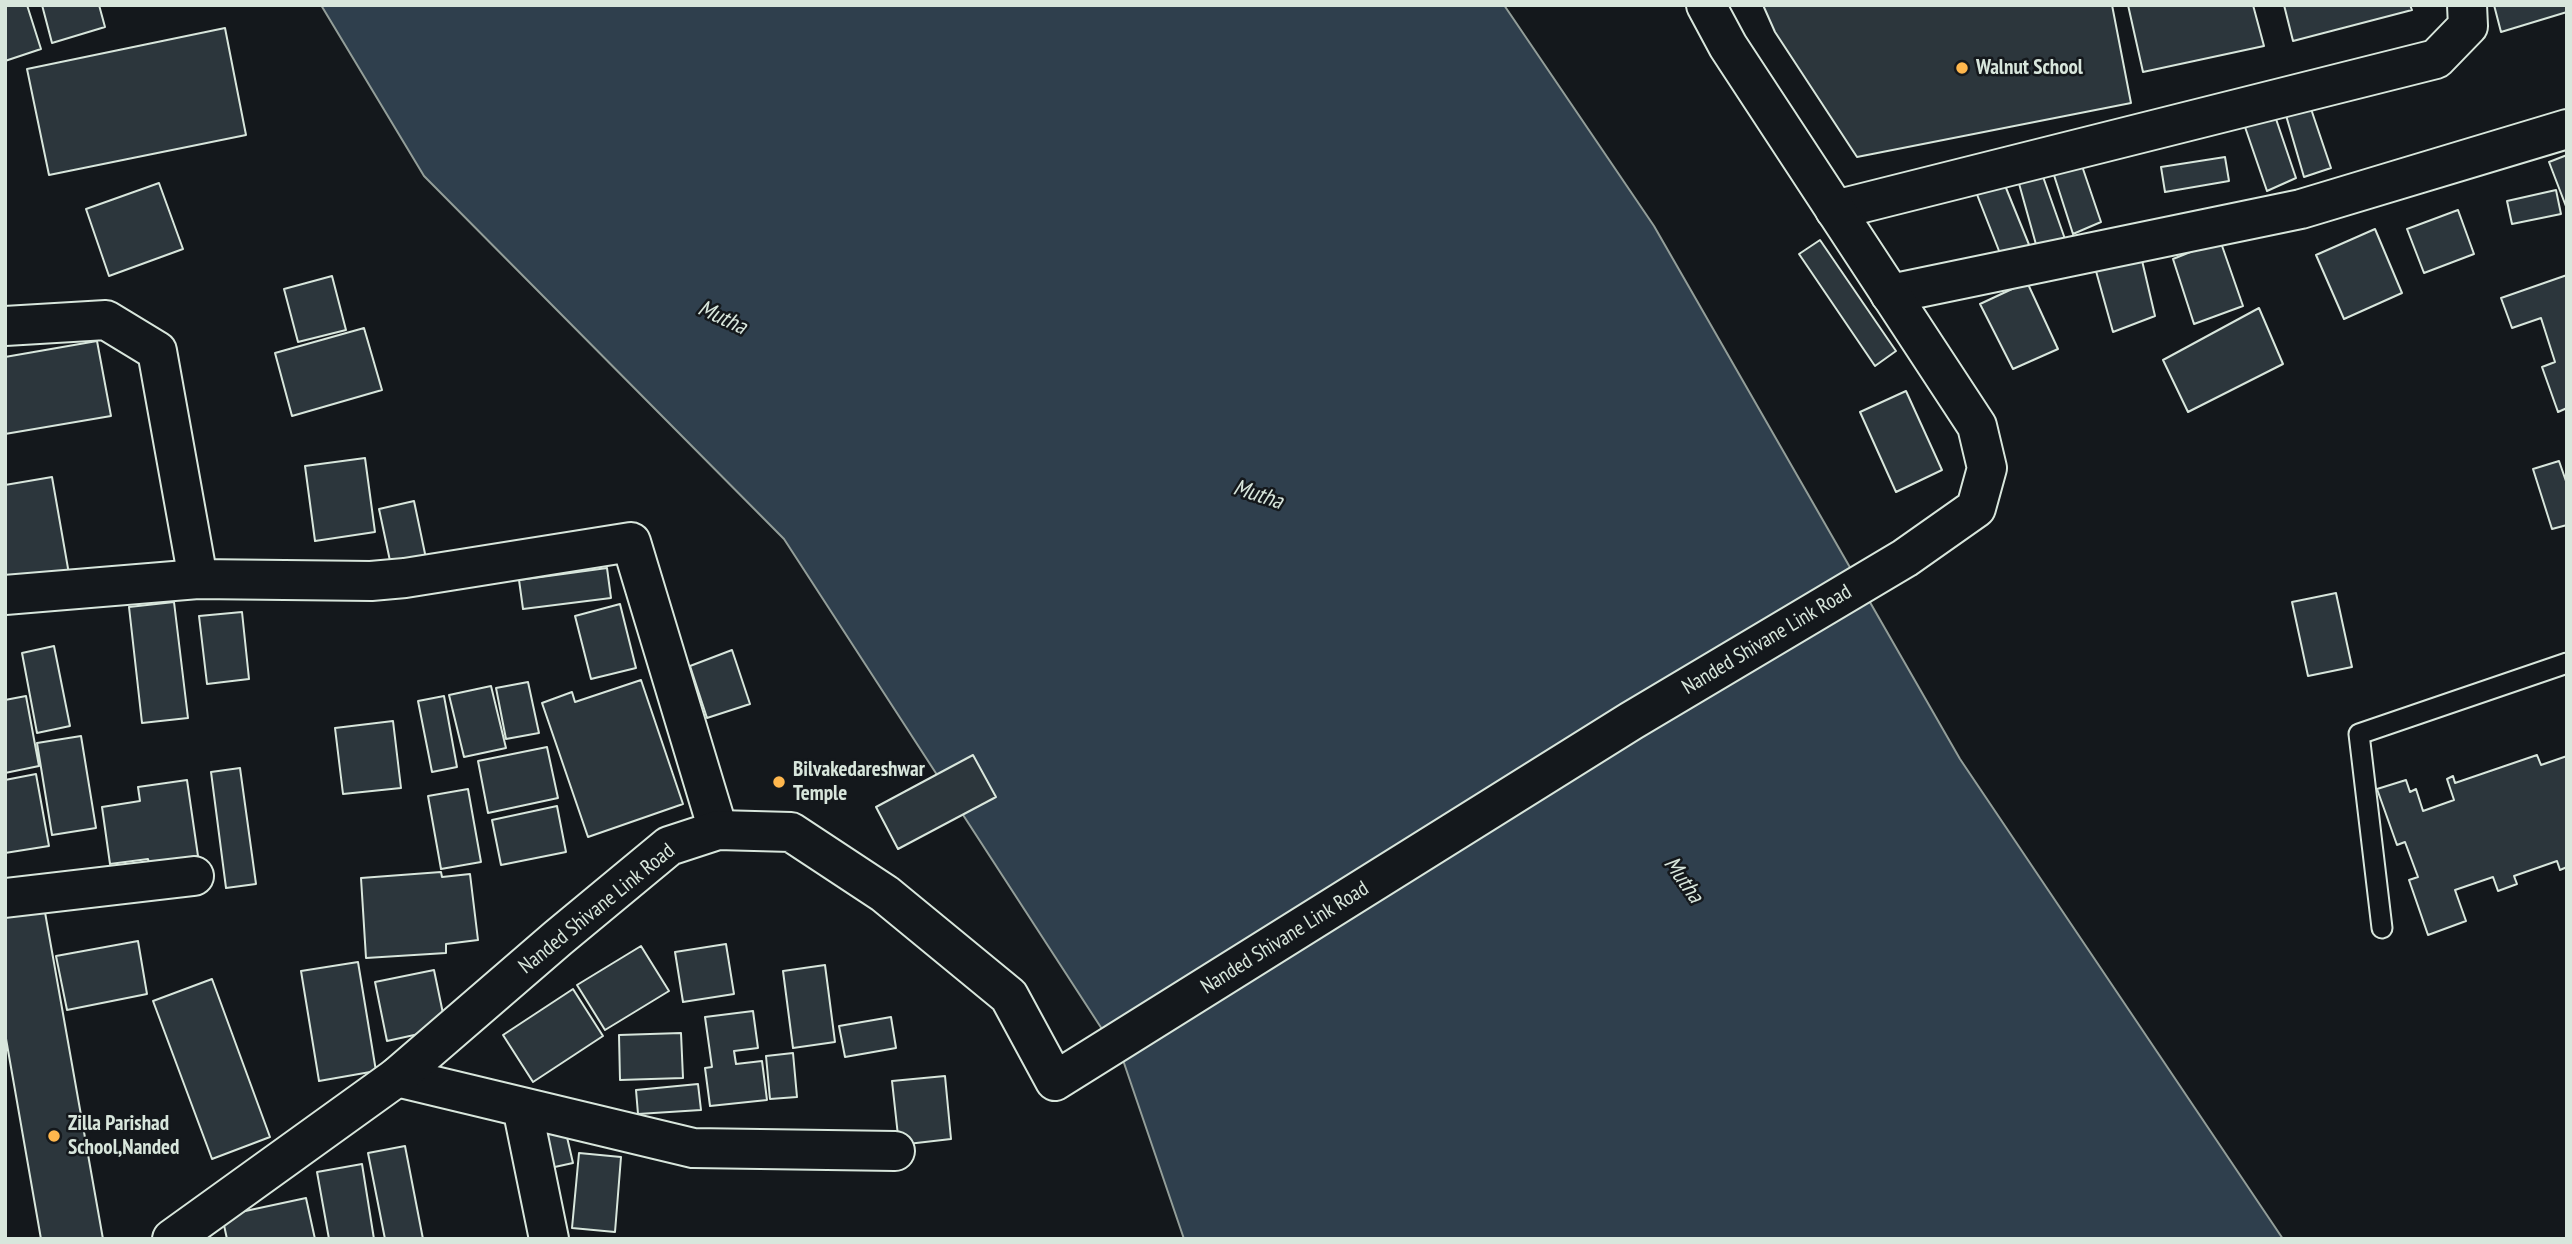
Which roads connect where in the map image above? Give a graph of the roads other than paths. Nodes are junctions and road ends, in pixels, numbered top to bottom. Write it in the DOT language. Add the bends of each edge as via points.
graph roads {
  1 [pos="1706,5"];
  2 [pos="2467,5"];
  3 [pos="2567,129"];
  4 [pos="1835,210"];
  5 [pos="1890,294"];
  6 [pos="5,326"];
  7 [pos="198,579"];
  8 [pos="5,595"];
  9 [pos="2567,663"];
  10 [pos="718,830"];
  11 [pos="194,876"];
  12 [pos="5,898"];
  13 [pos="2382,928"];
  14 [pos="397,1077"];
  15 [pos="522,1107"];
  16 [pos="895,1151"];
  17 [pos="172,1239"];
  18 [pos="549,1239"];
  1 -- 4 [label="street, Nanded Shivane Link Road"];
  2 -- 4 [label="street" via="2468,26 2437,59"];
  3 -- 5 [label="street" via="2301,209"];
  4 -- 5 [label="street, Nanded Shivane Link Road"];
  5 -- 10 [label="street, Nanded Shivane Link Road" via="1977,426 1987,468 1976,508 1905,558 1631,721 1055,1081 1009,996 885,894 791,832"];
  6 -- 7 [label="street" via="106,320 157,351"];
  7 -- 8 [label="street"];
  7 -- 10 [label="street" via="372,581 631,542"];
  9 -- 13 [label="lane" via="2359,734"];
  10 -- 14 [label="street, Nanded Shivane Link Road" via="669,846"];
  11 -- 12 [label="street"];
  14 -- 15 [label="street"];
  14 -- 17 [label="street, Nanded Shivane Link Road"];
  15 -- 16 [label="street" via="693,1148"];
  15 -- 18 [label="street"];
}
